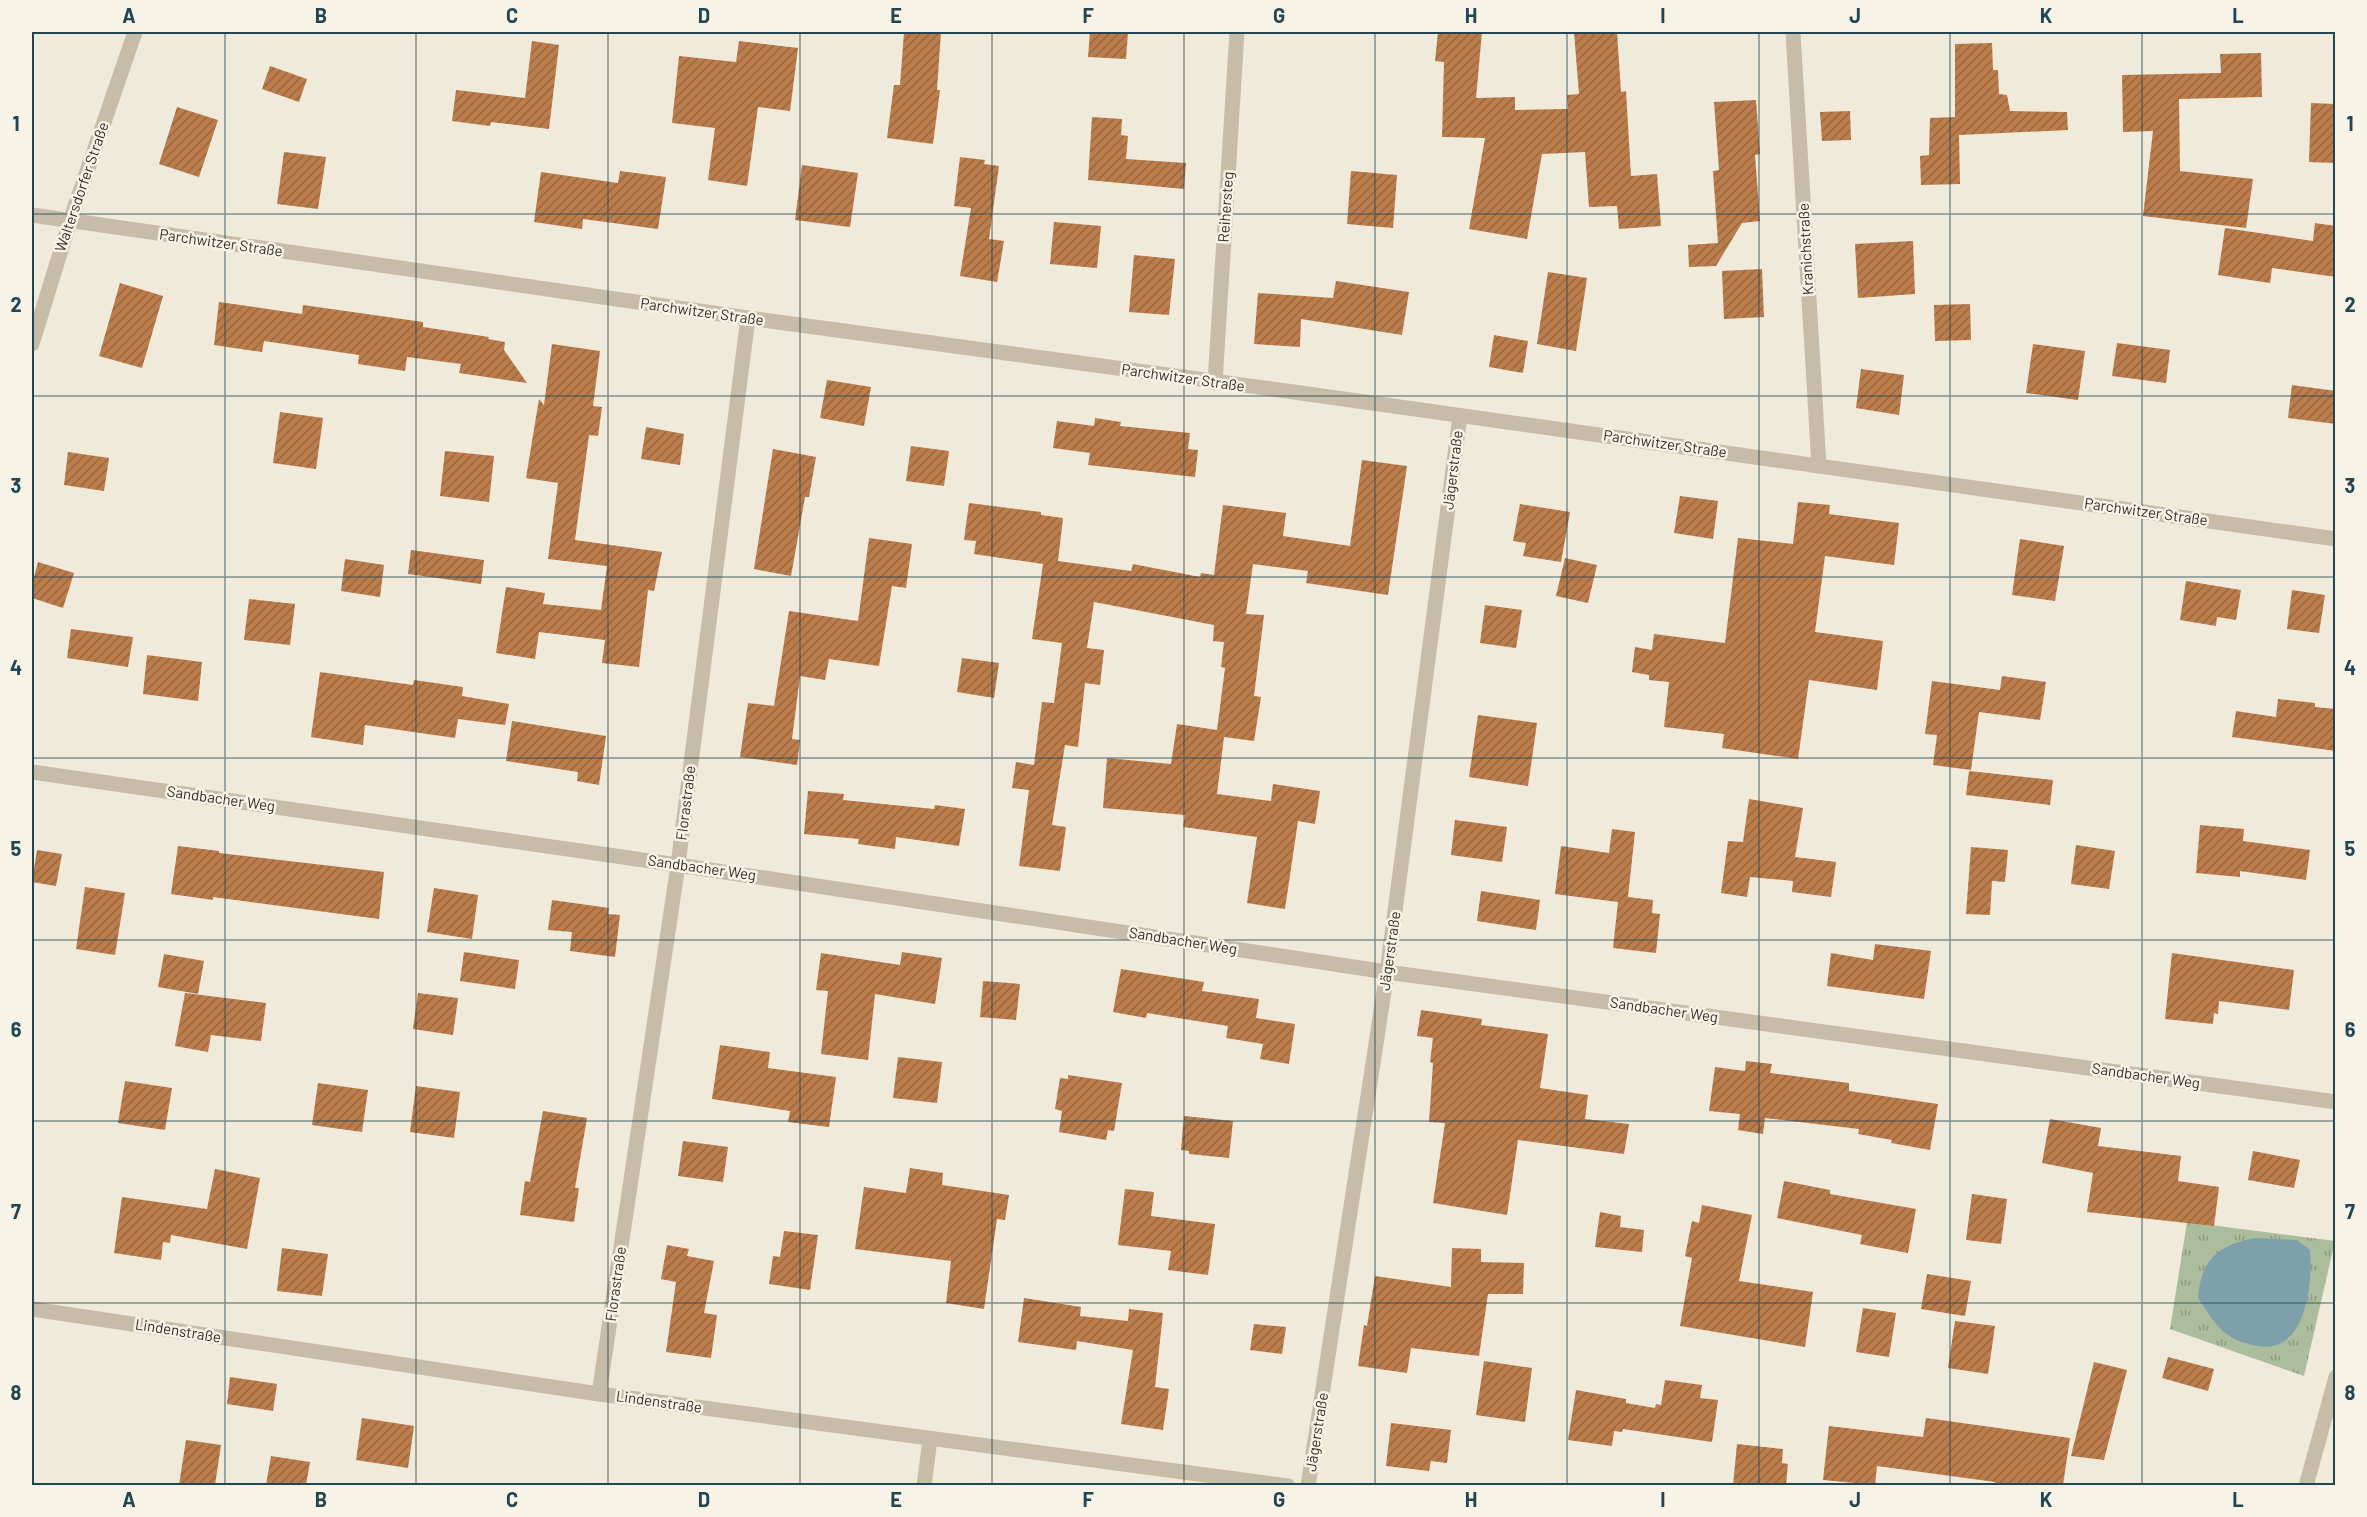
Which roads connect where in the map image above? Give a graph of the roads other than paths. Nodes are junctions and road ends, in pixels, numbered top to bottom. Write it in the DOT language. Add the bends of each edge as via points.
graph roads {
  1 [pos="135,32"];
  2 [pos="1237,32"];
  3 [pos="1793,32"];
  4 [pos="32,215"];
  5 [pos="70,220"];
  6 [pos="748,318"];
  7 [pos="32,344"];
  8 [pos="1215,383"];
  9 [pos="1460,416"];
  10 [pos="1819,466"];
  11 [pos="2336,539"];
  12 [pos="32,772"];
  13 [pos="678,865"];
  14 [pos="1387,972"];
  15 [pos="2336,1102"];
  16 [pos="32,1310"];
  17 [pos="2336,1377"];
  18 [pos="599,1394"];
  19 [pos="930,1439"];
  20 [pos="924,1485"];
  21 [pos="1288,1485"];
  22 [pos="1308,1485"];
  23 [pos="2306,1485"];
  1 -- 5 [label="street, Waltersdorfer Straße"];
  2 -- 8 [label="street, Reihersteg"];
  3 -- 10 [label="street, Kranichstraße"];
  4 -- 5 [label="street, Parchwitzer Straße"];
  5 -- 6 [label="street, Parchwitzer Straße"];
  5 -- 7 [label="street, Waltersdorfer Straße"];
  6 -- 8 [label="street, Parchwitzer Straße"];
  6 -- 13 [label="street, Florastraße"];
  8 -- 9 [label="street, Parchwitzer Straße"];
  9 -- 10 [label="street, Parchwitzer Straße"];
  9 -- 14 [label="street, Jägerstraße"];
  10 -- 11 [label="street, Parchwitzer Straße"];
  12 -- 13 [label="street, Sandbacher Weg"];
  13 -- 14 [label="street, Sandbacher Weg"];
  13 -- 18 [label="street, Florastraße"];
  14 -- 15 [label="street, Sandbacher Weg"];
  14 -- 22 [label="street, Jägerstraße"];
  16 -- 18 [label="street, Lindenstraße"];
  17 -- 23 [label="street"];
  18 -- 19 [label="street, Lindenstraße"];
  19 -- 20 [label="street"];
  19 -- 21 [label="street, Lindenstraße"];
}
